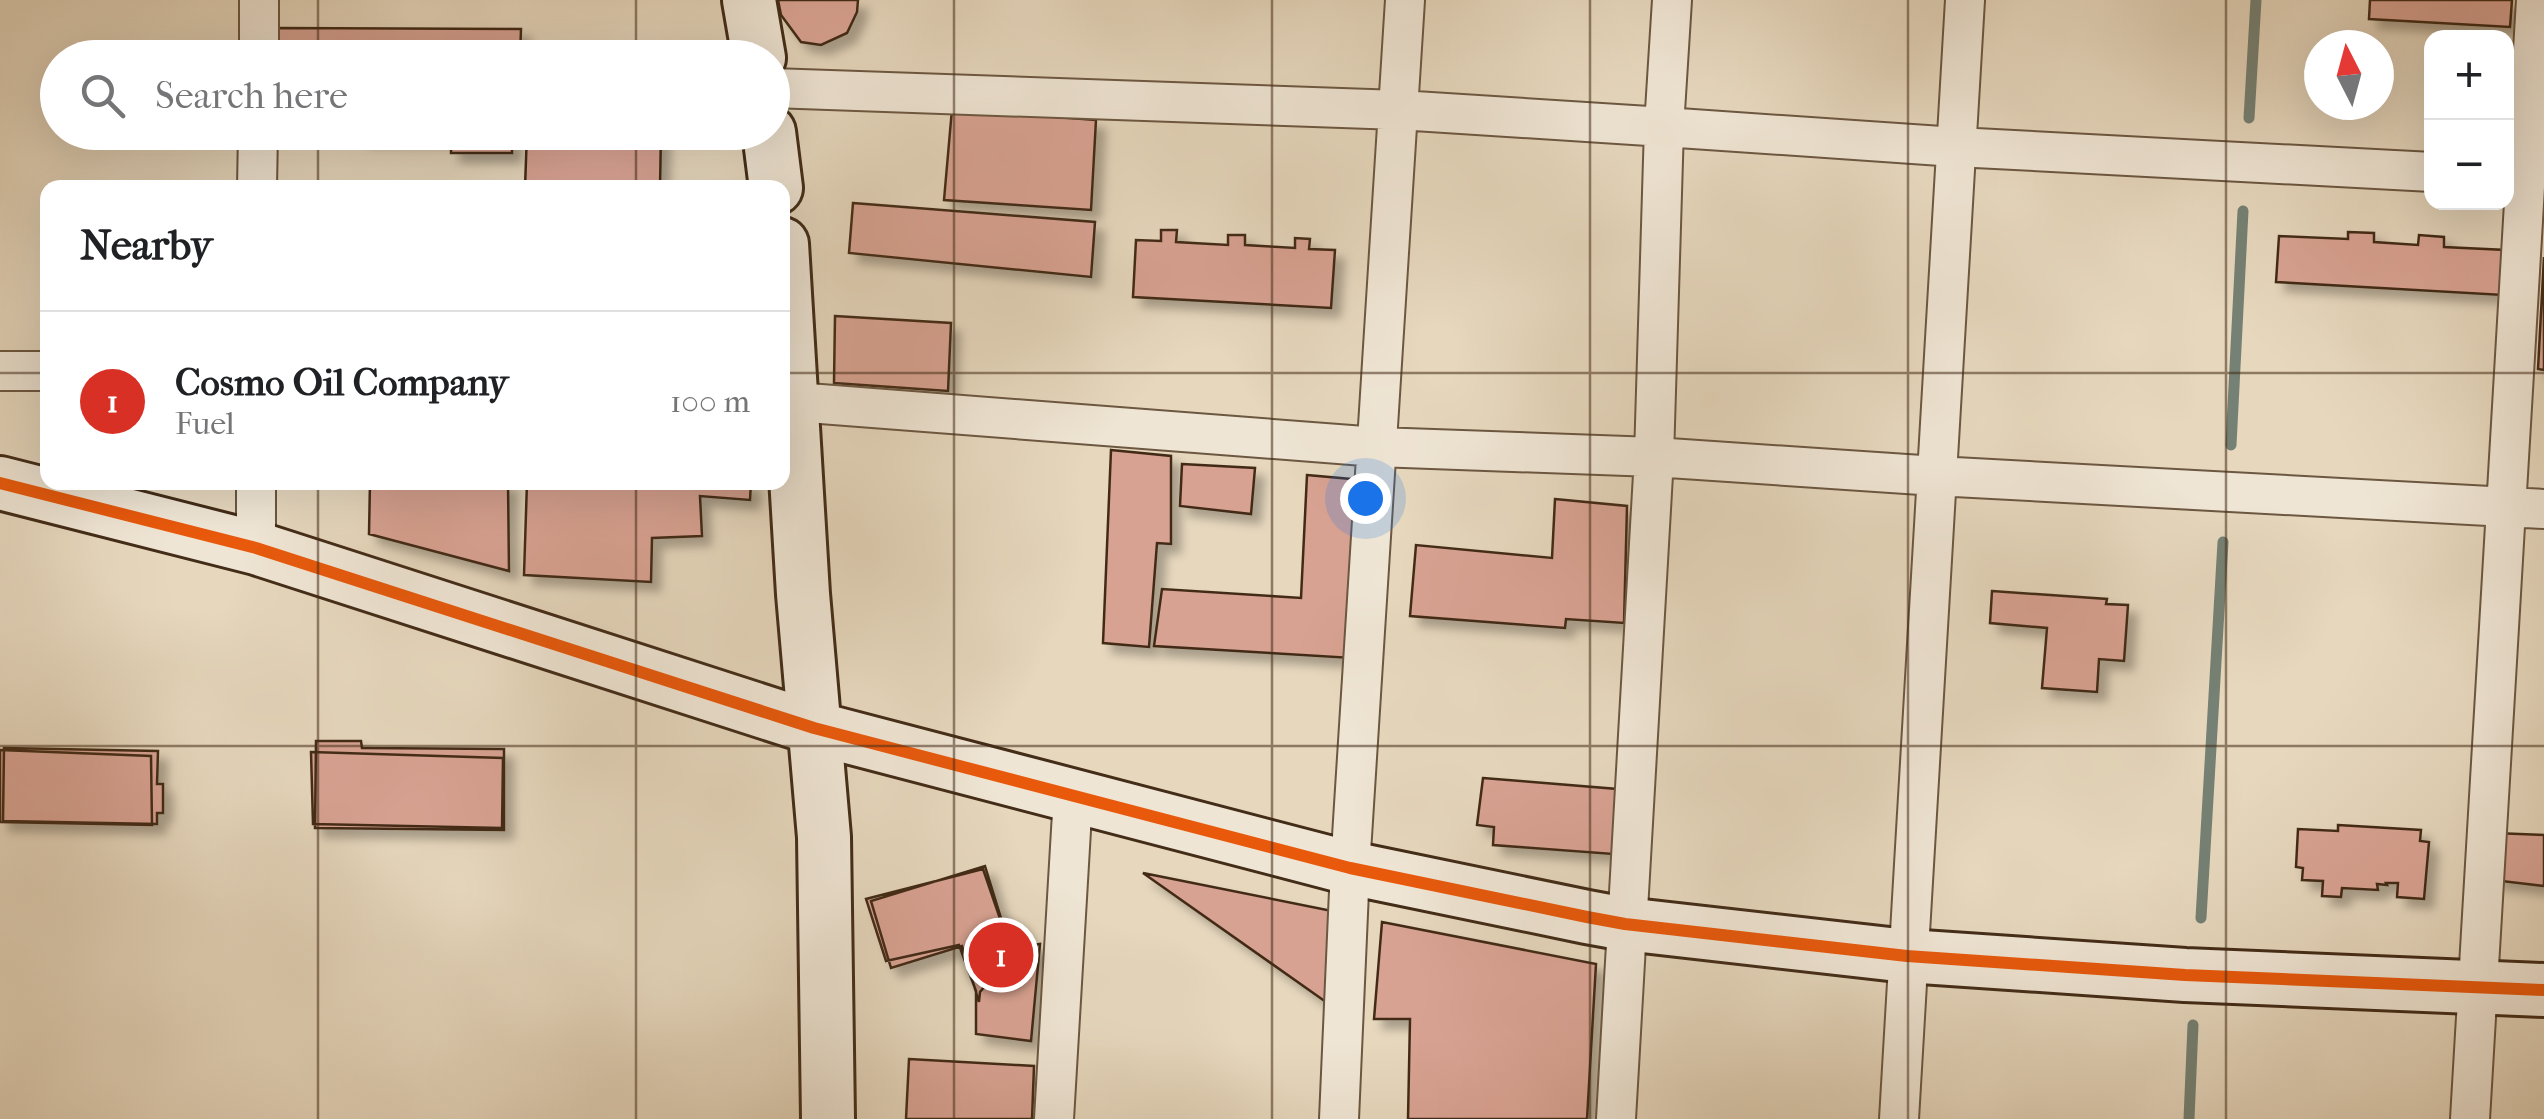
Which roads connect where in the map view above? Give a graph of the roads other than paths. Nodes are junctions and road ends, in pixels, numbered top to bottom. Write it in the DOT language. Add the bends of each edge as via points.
graph roads {
  1 [pos="259,0"];
  2 [pos="749,0"];
  3 [pos="1405,0"];
  4 [pos="1672,0"];
  5 [pos="1965,0"];
  6 [pos="2536,0"];
  7 [pos="258,40"];
  8 [pos="756,40"];
  9 [pos="790,89"];
  10 [pos="1399,110"];
  11 [pos="1664,127"];
  12 [pos="1956,147"];
  13 [pos="258,150"];
  14 [pos="772,150"];
  15 [pos="2424,172"];
  16 [pos="2525,178"];
  17 [pos="257,180"];
  18 [pos="775,180"];
  19 [pos="0,371"];
  20 [pos="40,372"];
  21 [pos="790,401"];
  22 [pos="1377,447"];
  23 [pos="790,448"];
  24 [pos="1654,457"];
  25 [pos="1936,476"];
  26 [pos="0,482"];
  27 [pos="256,490"];
  28 [pos="2525,508"];
  29 [pos="256,548"];
  30 [pos="814,728"];
  31 [pos="1073,796"];
  32 [pos="1350,868"];
  33 [pos="1625,924"];
  34 [pos="1907,956"];
  35 [pos="2477,987"];
  36 [pos="2544,990"];
  37 [pos="828,1119"];
  38 [pos="1054,1119"];
  39 [pos="1339,1119"];
  40 [pos="1616,1119"];
  41 [pos="1900,1119"];
  42 [pos="2470,1119"];
  1 -- 7 [label="street"];
  2 -- 8 [label="street"];
  3 -- 10 [label="street"];
  4 -- 11 [label="street"];
  5 -- 12 [label="street"];
  6 -- 16 [label="street"];
  9 -- 10 [label="street"];
  10 -- 11 [label="street"];
  10 -- 22 [label="street"];
  11 -- 12 [label="street"];
  11 -- 24 [label="street"];
  12 -- 15 [label="street"];
  12 -- 25 [label="street"];
  13 -- 17 [label="street"];
  14 -- 18 [label="street"];
  16 -- 28 [label="street"];
  19 -- 20 [label="street"];
  21 -- 22 [label="street"];
  22 -- 24 [label="street"];
  22 -- 32 [label="street"];
  23 -- 30 [label="street"];
  24 -- 25 [label="street"];
  24 -- 33 [label="street"];
  25 -- 28 [label="street"];
  25 -- 34 [label="street"];
  26 -- 29 [label="street"];
  27 -- 29 [label="street"];
  28 -- 35 [label="street"];
  29 -- 30 [label="street"];
  30 -- 31 [label="street"];
  30 -- 37 [label="street" via="824,837"];
  31 -- 32 [label="street"];
  31 -- 38 [label="street"];
  32 -- 33 [label="street"];
  32 -- 39 [label="street"];
  33 -- 34 [label="street"];
  33 -- 40 [label="street"];
  34 -- 35 [label="street"];
  34 -- 41 [label="street"];
  35 -- 36 [label="street"];
  35 -- 42 [label="street"];
}
